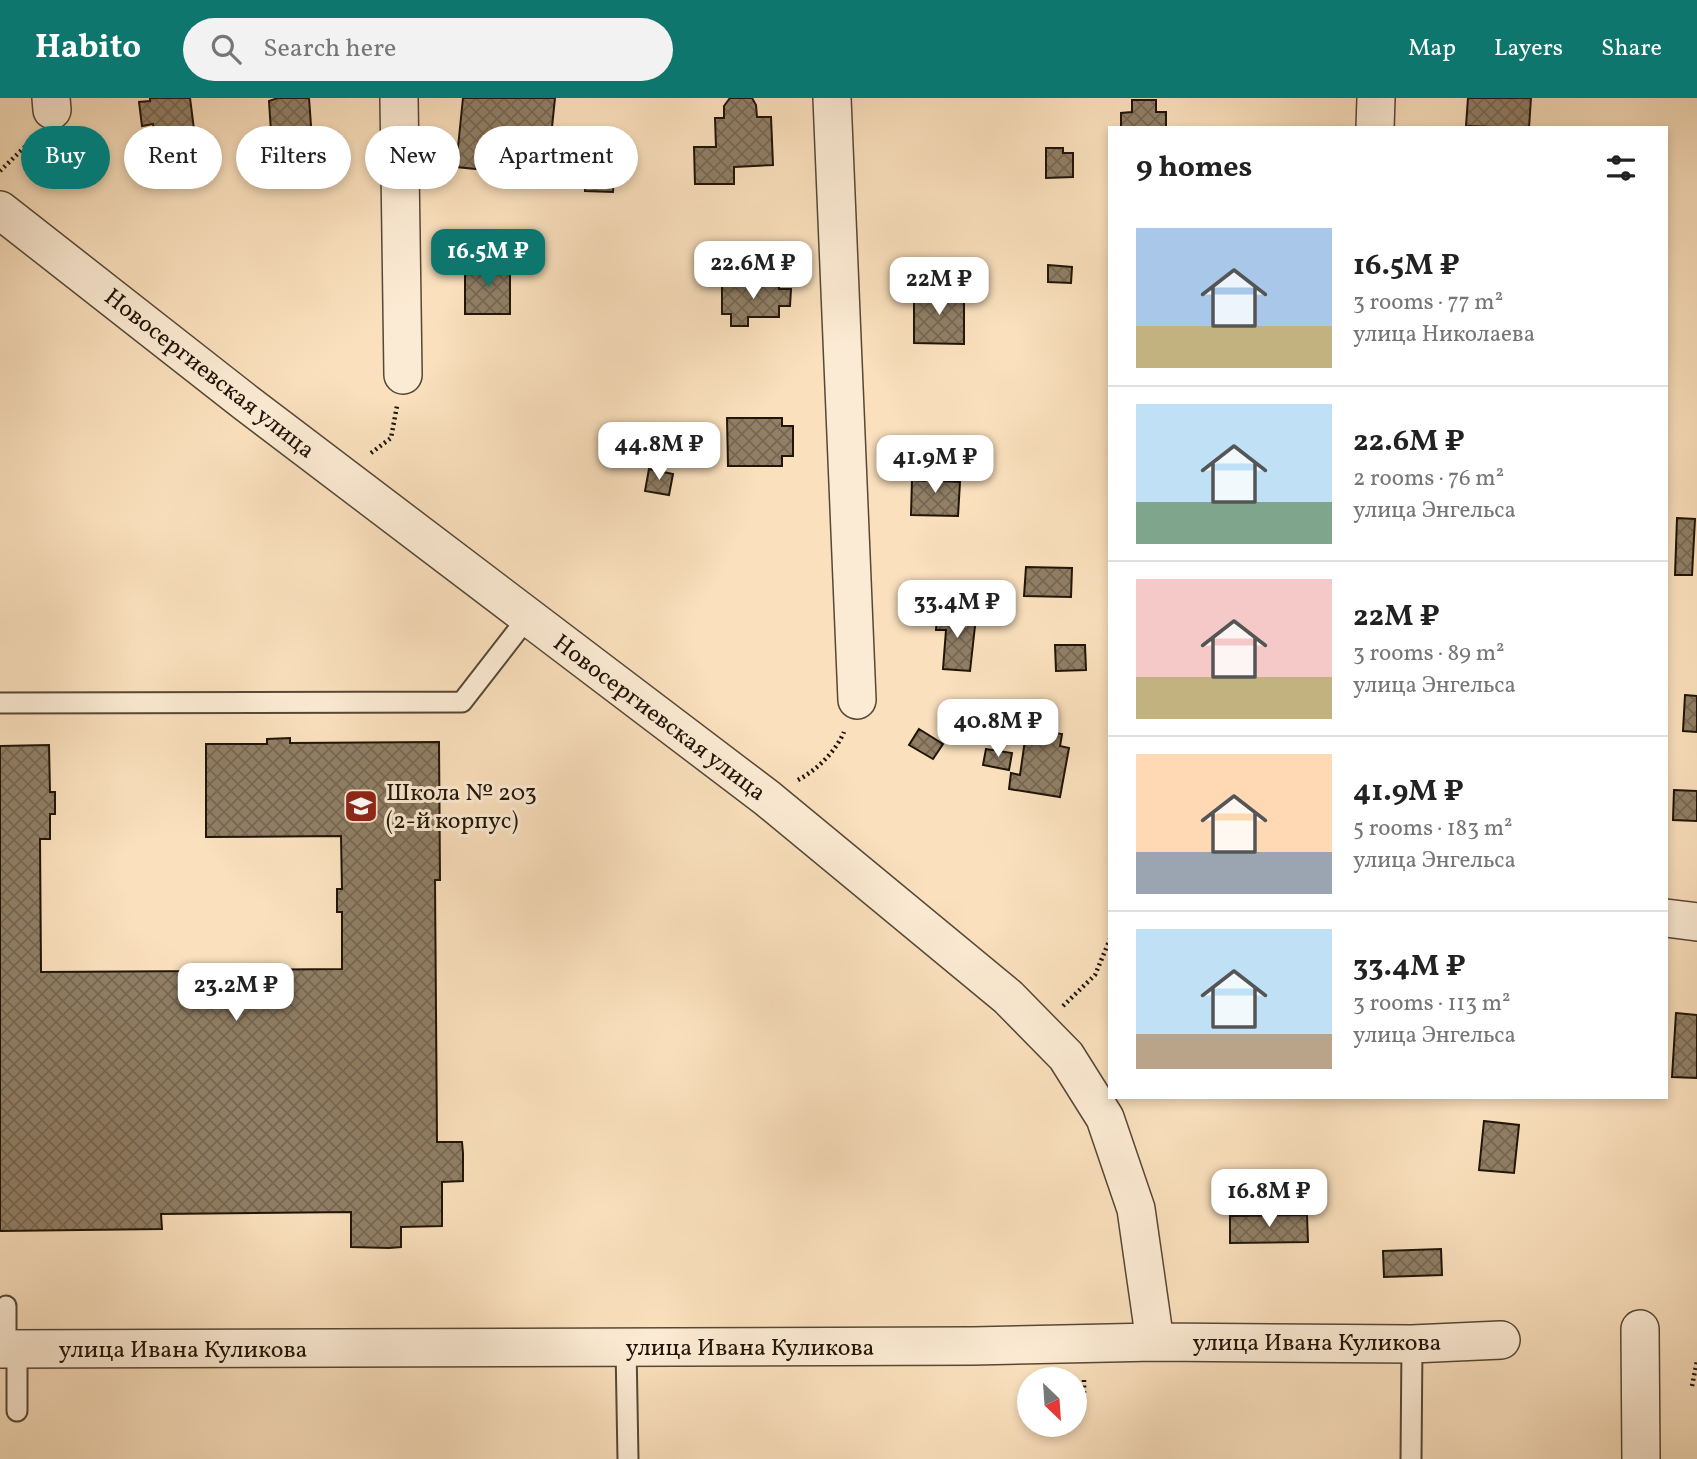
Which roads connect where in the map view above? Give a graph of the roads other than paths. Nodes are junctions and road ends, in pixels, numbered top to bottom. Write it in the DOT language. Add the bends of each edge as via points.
graph roads {
  1 [pos="399,98"];
  2 [pos="832,98"];
  3 [pos="1376,98"];
  4 [pos="1375,126"];
  5 [pos="0,210"];
  6 [pos="403,374"];
  7 [pos="528,617"];
  8 [pos="857,700"];
  9 [pos="0,703"];
  10 [pos="1668,918"];
  11 [pos="1697,922"];
  12 [pos="6,1306"];
  13 [pos="1640,1329"];
  14 [pos="1500,1340"];
  15 [pos="1155,1342"];
  16 [pos="1412,1344"];
  17 [pos="626,1347"];
  18 [pos="8,1349"];
  19 [pos="17,1411"];
  20 [pos="628,1459"];
  21 [pos="1411,1459"];
  22 [pos="1641,1459"];
  1 -- 6 [label="street"];
  2 -- 8 [label="street"];
  3 -- 4 [label="street"];
  5 -- 7 [label="street, Новосергиевская улица"];
  7 -- 9 [label="lane" via="462,702"];
  7 -- 15 [label="street, Новосергиевская улица" via="767,798 999,989 1066,1056 1105,1118 1136,1209"];
  10 -- 11 [label="street"];
  12 -- 18 [label="lane"];
  13 -- 22 [label="street"];
  14 -- 16 [label="street, улица Ивана Куликова"];
  15 -- 16 [label="street, улица Ивана Куликова"];
  15 -- 17 [label="street, улица Ивана Куликова"];
  16 -- 21 [label="lane"];
  17 -- 18 [label="street, улица Ивана Куликова"];
  17 -- 20 [label="lane"];
  18 -- 19 [label="lane"];
}
